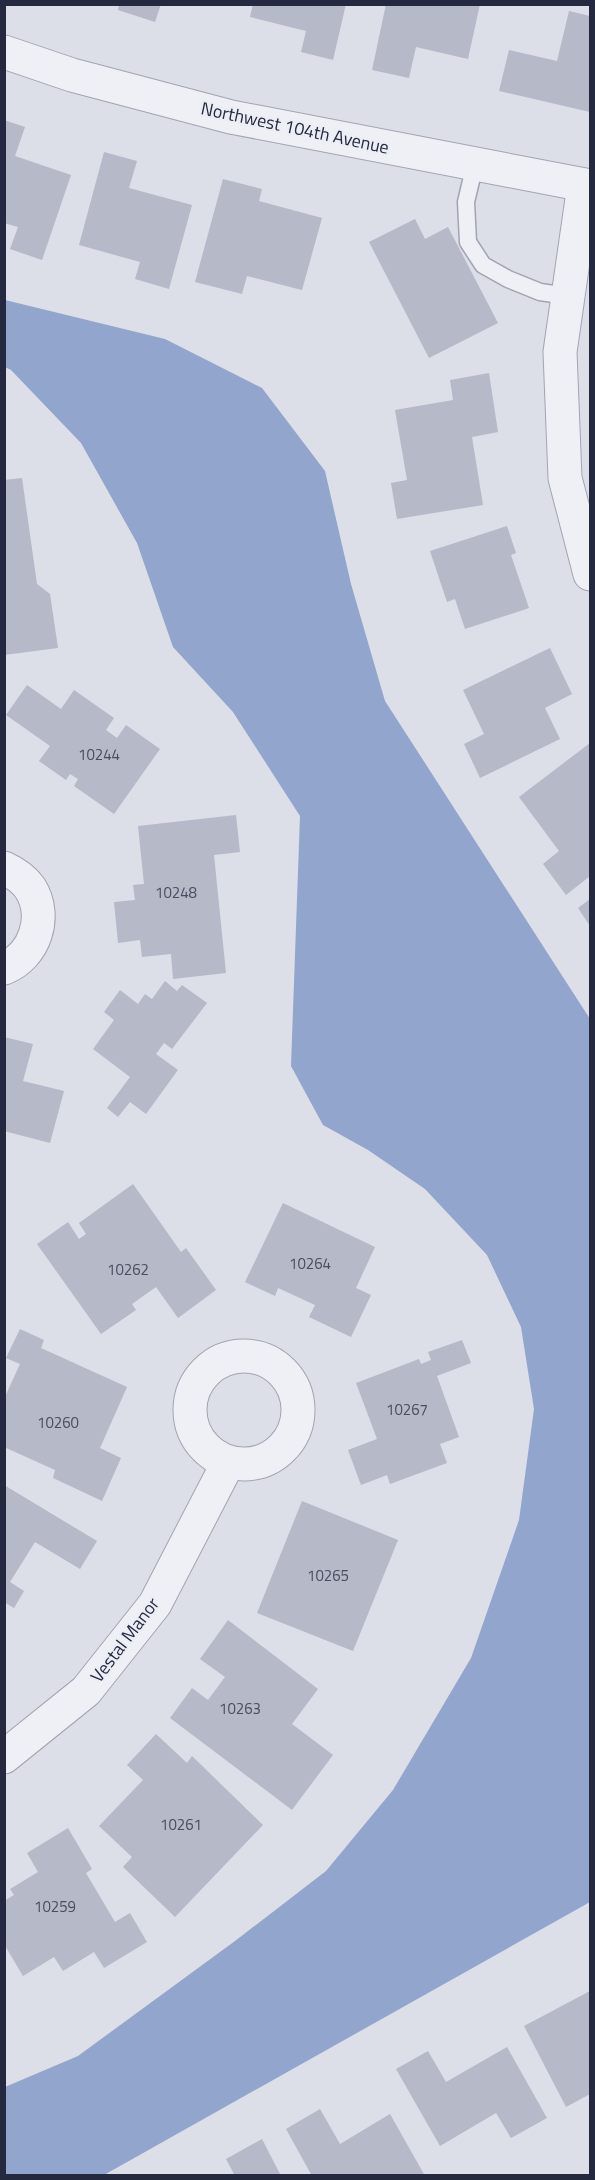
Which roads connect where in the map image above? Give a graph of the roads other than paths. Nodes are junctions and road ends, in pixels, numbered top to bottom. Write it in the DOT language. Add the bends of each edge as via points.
graph roads {
  1 [pos="4,52"];
  2 [pos="475,164"];
  3 [pos="587,186"];
  4 [pos="568,296"];
  5 [pos="591,574"];
  6 [pos="4,868"];
  7 [pos="4,968"];
  8 [pos="228,1463"];
  9 [pos="4,1757"];
  1 -- 2 [label="street, Northwest 104th Avenue" via="72,75 231,117"];
  2 -- 3 [label="street, Northwest 104th Avenue"];
  2 -- 4 [label="lane" via="466,202 468,242 483,265 540,292"];
  3 -- 4 [label="street"];
  4 -- 5 [label="street" via="560,352 565,478"];
  6 -- 7 [label="street" via="19,875 38,907 32,943 22,957"];
  8 -- 9 [label="street, Vestal Manor" via="155,1604 86,1691"];
}
